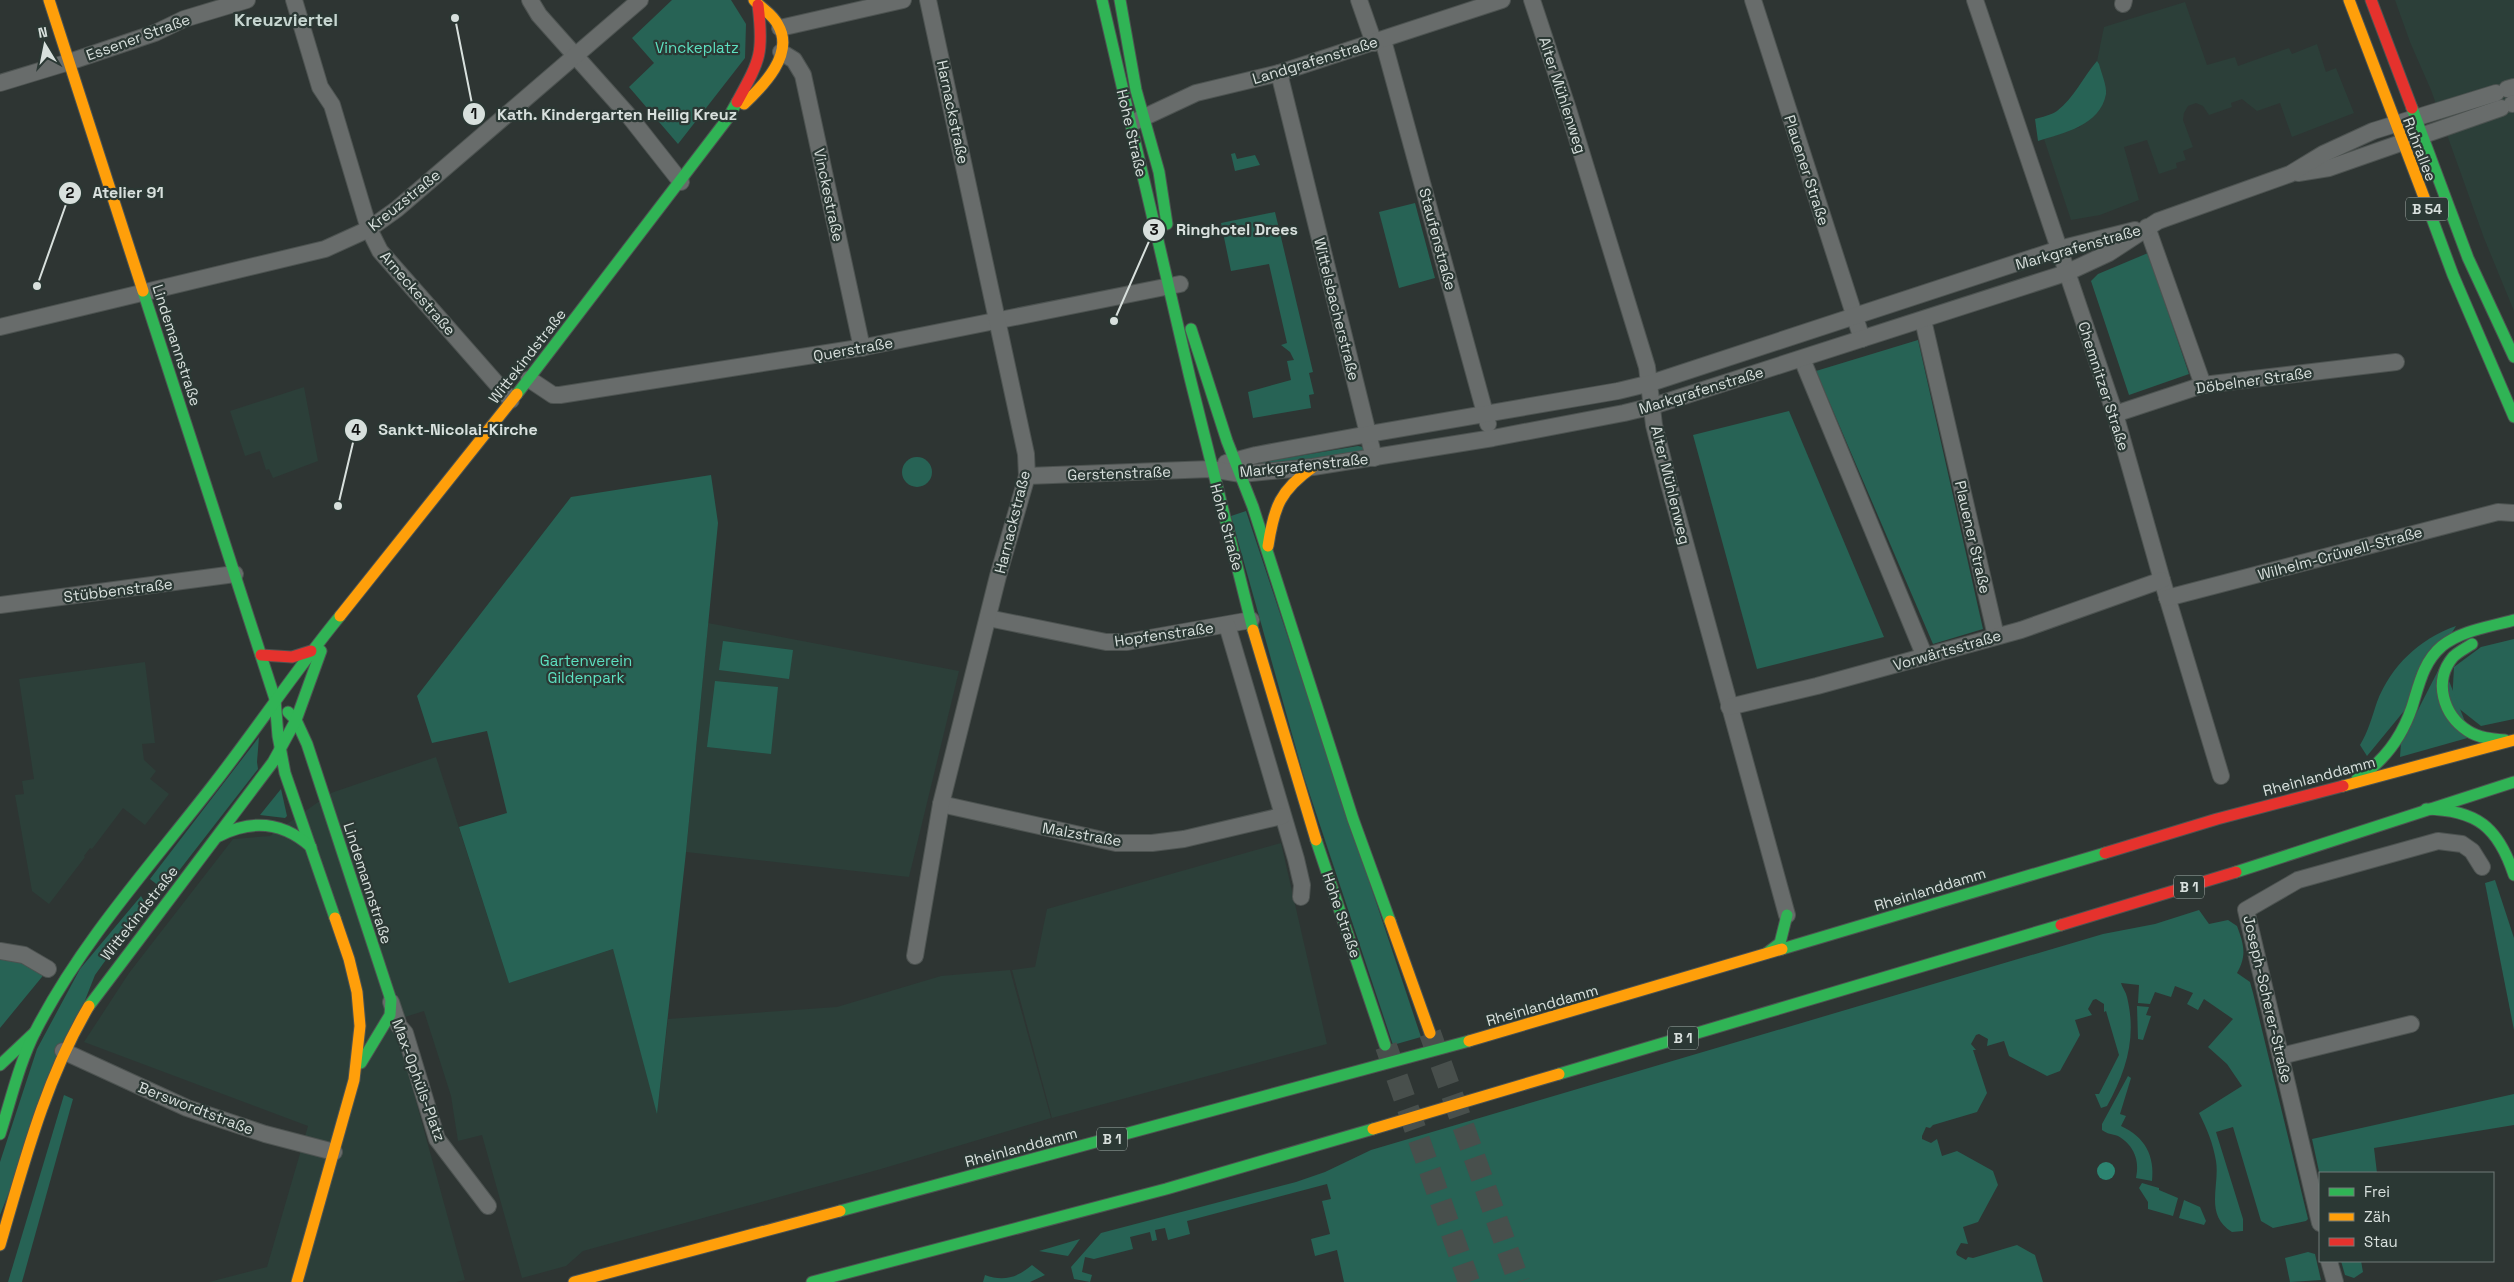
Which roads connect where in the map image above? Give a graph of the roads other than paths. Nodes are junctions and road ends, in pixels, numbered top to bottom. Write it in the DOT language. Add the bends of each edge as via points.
graph roads {
  1 [pos="49,0"];
  2 [pos="248,0"];
  3 [pos="294,0"];
  4 [pos="530,0"];
  5 [pos="640,0"];
  6 [pos="903,0"];
  7 [pos="928,0"];
  8 [pos="1102,0"];
  9 [pos="1120,0"];
  10 [pos="1359,0"];
  11 [pos="1502,0"];
  12 [pos="1532,0"];
  13 [pos="1753,0"];
  14 [pos="1975,0"];
  15 [pos="2349,0"];
  16 [pos="2371,0"];
  17 [pos="756,2"];
  18 [pos="780,28"];
  19 [pos="1378,42"];
  20 [pos="781,52"];
  21 [pos="575,56"];
  22 [pos="69,62"];
  23 [pos="1279,73"];
  24 [pos="0,83"];
  25 [pos="2507,97"];
  26 [pos="728,118"];
  27 [pos="2416,118"];
  28 [pos="1138,121"];
  29 [pos="2394,124"];
  30 [pos="2422,135"];
  31 [pos="2402,143"];
  32 [pos="2290,174"];
  33 [pos="681,182"];
  34 [pos="2147,227"];
  35 [pos="369,229"];
  36 [pos="2059,249"];
  37 [pos="2066,273"];
  38 [pos="1173,286"];
  39 [pos="144,292"];
  40 [pos="1855,316"];
  41 [pos="1924,320"];
  42 [pos="999,322"];
  43 [pos="0,327"];
  44 [pos="1862,339"];
  45 [pos="2480,339"];
  46 [pos="862,348"];
  47 [pos="2512,351"];
  48 [pos="1802,359"];
  49 [pos="2396,362"];
  50 [pos="529,379"];
  51 [pos="1650,383"];
  52 [pos="2202,385"];
  53 [pos="512,400"];
  54 [pos="1653,406"];
  55 [pos="2115,414"];
  56 [pos="1486,415"];
  57 [pos="2514,417"];
  58 [pos="1369,434"];
  59 [pos="1493,438"];
  60 [pos="1374,458"];
  61 [pos="1238,467"];
  62 [pos="1313,467"];
  63 [pos="1211,469"];
  64 [pos="1027,476"];
  65 [pos="2513,513"];
  66 [pos="1267,552"];
  67 [pos="235,574"];
  68 [pos="2162,580"];
  69 [pos="2167,598"];
  70 [pos="0,605"];
  71 [pos="339,618"];
  72 [pos="988,618"];
  73 [pos="1251,620"];
  74 [pos="2514,620"];
  75 [pos="1228,625"];
  76 [pos="1996,636"];
  77 [pos="2480,642"];
  78 [pos="311,651"];
  79 [pos="261,654"];
  80 [pos="1925,657"];
  81 [pos="275,699"];
  82 [pos="1729,707"];
  83 [pos="296,720"];
  84 [pos="2514,740"];
  85 [pos="280,748"];
  86 [pos="2221,776"];
  87 [pos="2514,782"];
  88 [pos="2334,788"];
  89 [pos="941,804"];
  90 [pos="2426,809"];
  91 [pos="1282,816"];
  92 [pos="218,837"];
  93 [pos="312,847"];
  94 [pos="2482,867"];
  95 [pos="2514,875"];
  96 [pos="146,889"];
  97 [pos="1302,897"];
  98 [pos="160,911"];
  99 [pos="1787,915"];
  100 [pos="1818,938"];
  101 [pos="0,951"];
  102 [pos="1767,953"];
  103 [pos="915,956"];
  104 [pos="48,969"];
  105 [pos="390,1007"];
  106 [pos="359,1010"];
  107 [pos="2411,1024"];
  108 [pos="35,1032"];
  109 [pos="1430,1033"];
  110 [pos="1385,1045"];
  111 [pos="63,1051"];
  112 [pos="2281,1056"];
  113 [pos="0,1065"];
  114 [pos="354,1080"];
  115 [pos="0,1134"];
  116 [pos="334,1152"];
  117 [pos="488,1206"];
  118 [pos="2319,1219"];
  119 [pos="0,1245"];
  120 [pos="2330,1262"];
  121 [pos="297,1282"];
  122 [pos="574,1282"];
  123 [pos="812,1282"];
  124 [pos="2335,1282"];
  1 -- 22 [label="main road, Lindemannstraße"];
  2 -- 22 [label="street, Essener Straße" via="184,19 155,33"];
  3 -- 35 [label="street, Arneckestraße" via="320,87 332,105"];
  4 -- 21 [label="street"];
  5 -- 21 [label="street, Kreuzstraße"];
  6 -- 18 [label="street"];
  7 -- 42 [label="street, Harnackstraße"];
  8 -- 28 [label="main road, Hohe Straße"];
  9 -- 28 [label="main road, Hohe Straße" via="1136,90"];
  10 -- 19 [label="street, Staufenstraße"];
  11 -- 19 [label="street, Landgrafenstraße"];
  12 -- 51 [label="street, Alter Mühlenweg" via="1612,250"];
  13 -- 40 [label="street, Plauener Straße"];
  14 -- 36 [label="street, Chemnitzer Straße"];
  15 -- 29 [label="main road, Ruhrallee / B 54"];
  16 -- 27 [label="main road, Ruhrallee / B 54"];
  17 -- 18 [label="main road" via="766,9"];
  17 -- 26 [label="main road" via="762,36 761,51 756,67"];
  18 -- 20 [label="main road"];
  19 -- 23 [label="street, Landgrafenstraße"];
  19 -- 56 [label="street, Staufenstraße"];
  20 -- 26 [label="main road" via="764,83"];
  20 -- 46 [label="street, Vinckestraße" via="794,60 803,75"];
  21 -- 33 [label="street" via="629,116"];
  21 -- 35 [label="street, Kreuzstraße" via="397,209"];
  22 -- 24 [label="street, Essener Straße"];
  22 -- 39 [label="main road, Lindemannstraße"];
  23 -- 28 [label="street, Landgrafenstraße" via="1196,93"];
  23 -- 58 [label="street, Wittelsbacherstraße"];
  25 -- 27 [label="street, Markgrafenstraße"];
  25 -- 30 [label="street, Markgrafenstraße"];
  26 -- 33 [label="main road"];
  27 -- 29 [label="street, Markgrafenstraße"];
  27 -- 30 [label="main road, Ruhrallee / B 54"];
  28 -- 38 [label="main road, Hohe Straße"];
  28 -- 38 [label="main road, Hohe Straße" via="1159,172"];
  29 -- 31 [label="main road, Ruhrallee / B 54"];
  29 -- 32 [label="street, Markgrafenstraße" via="2323,154"];
  30 -- 31 [label="street, Markgrafenstraße"];
  30 -- 47 [label="main road, Ruhrallee / B 54" via="2468,258"];
  31 -- 32 [label="street, Markgrafenstraße" via="2329,168"];
  31 -- 45 [label="main road, Ruhrallee / B 54"];
  32 -- 34 [label="street, Markgrafenstraße"];
  33 -- 50 [label="main road, Wittekindstraße"];
  34 -- 36 [label="street, Markgrafenstraße"];
  34 -- 37 [label="street, Markgrafenstraße" via="2108,253"];
  34 -- 52 [label="street"];
  35 -- 39 [label="street, Kreuzstraße" via="325,249"];
  35 -- 53 [label="street, Arneckestraße" via="380,251"];
  36 -- 37 [label="street, Chemnitzer Straße"];
  36 -- 40 [label="street, Markgrafenstraße"];
  37 -- 41 [label="street, Markgrafenstraße"];
  37 -- 55 [label="street, Chemnitzer Straße"];
  38 -- 42 [label="street, Querstraße"];
  38 -- 61 [label="main road, Hohe Straße"];
  38 -- 63 [label="main road, Hohe Straße"];
  39 -- 43 [label="street, Kreuzstraße"];
  39 -- 67 [label="main road, Lindemannstraße"];
  40 -- 44 [label="street, Plauener Straße"];
  40 -- 51 [label="street, Markgrafenstraße"];
  41 -- 44 [label="street, Markgrafenstraße"];
  41 -- 76 [label="street, Plauener Straße"];
  42 -- 46 [label="street, Querstraße"];
  42 -- 64 [label="street, Harnackstraße" via="1026,454"];
  44 -- 48 [label="street, Markgrafenstraße"];
  45 -- 47 [label="main road" via="2496,349"];
  45 -- 57 [label="main road, Ruhrallee / B 54"];
  46 -- 50 [label="street, Querstraße" via="560,395 553,395"];
  48 -- 54 [label="street, Markgrafenstraße"];
  48 -- 80 [label="street"];
  49 -- 52 [label="street, Döbelner Straße"];
  50 -- 53 [label="main road, Wittekindstraße"];
  51 -- 54 [label="street, Alter Mühlenweg"];
  51 -- 56 [label="street, Markgrafenstraße"];
  52 -- 55 [label="street, Döbelner Straße"];
  53 -- 71 [label="main road, Wittekindstraße"];
  54 -- 59 [label="street, Markgrafenstraße"];
  54 -- 82 [label="street, Alter Mühlenweg" via="1654,424 1669,484"];
  55 -- 68 [label="street, Chemnitzer Straße"];
  56 -- 58 [label="street, Markgrafenstraße"];
  56 -- 59 [label="street, Staufenstraße"];
  58 -- 60 [label="street, Wittelsbacherstraße"];
  58 -- 61 [label="street, Markgrafenstraße"];
  59 -- 60 [label="street, Markgrafenstraße"];
  60 -- 62 [label="street, Markgrafenstraße"];
  61 -- 62 [label="street, Markgrafenstraße"];
  61 -- 63 [label="street, Markgrafenstraße"];
  61 -- 66 [label="main road, Hohe Straße"];
  62 -- 66 [label="main road" via="1291,483 1278,499"];
  63 -- 64 [label="street, Gerstenstraße"];
  63 -- 73 [label="main road, Hohe Straße"];
  64 -- 72 [label="street, Harnackstraße"];
  65 -- 69 [label="street, Wilhelm-Crüwell-Straße" via="2498,512"];
  66 -- 109 [label="main road, Hohe Straße" via="1353,819"];
  67 -- 70 [label="street, Stübbenstraße"];
  67 -- 79 [label="main road, Lindemannstraße"];
  68 -- 69 [label="street, Chemnitzer Straße"];
  68 -- 76 [label="street, Vorwärtsstraße"];
  69 -- 86 [label="street, Chemnitzer Straße"];
  71 -- 78 [label="main road, Wittekindstraße"];
  71 -- 83 [label="main road, Wittekindstraße" via="310,677"];
  72 -- 75 [label="street, Hopfenstraße" via="1106,642 1128,642"];
  72 -- 89 [label="street, Harnackstraße"];
  73 -- 75 [label="street, Hopfenstraße"];
  73 -- 110 [label="main road, Hohe Straße" via="1313,829"];
  74 -- 88 [label="main road" via="2457,637 2436,651 2424,668 2409,715 2392,746 2364,775"];
  75 -- 91 [label="street, Hohe Straße"];
  76 -- 80 [label="street, Vorwärtsstraße"];
  77 -- 84 [label="main road" via="2462,649 2449,662 2442,683 2444,703 2466,730 2482,737"];
  78 -- 79 [label="main road" via="292,657"];
  78 -- 81 [label="main road, Wittekindstraße"];
  79 -- 81 [label="main road, Lindemannstraße"];
  80 -- 82 [label="street, Vorwärtsstraße"];
  81 -- 83 [label="main road, Lindemannstraße"];
  81 -- 85 [label="main road, Lindemannstraße"];
  81 -- 96 [label="main road, Wittekindstraße"];
  82 -- 99 [label="street, Alter Mühlenweg"];
  83 -- 85 [label="main road, Wittekindstraße"];
  83 -- 105 [label="main road, Lindemannstraße" via="310,753"];
  84 -- 88 [label="main road, Rheinlanddamm / B 1"];
  85 -- 92 [label="main road, Wittekindstraße"];
  85 -- 93 [label="main road, Lindemannstraße" via="285,773"];
  87 -- 90 [label="main road, B 1"];
  88 -- 100 [label="main road, Rheinlanddamm / B 1"];
  89 -- 91 [label="street, Malzstraße" via="1116,843 1184,839"];
  89 -- 103 [label="street, Harnackstraße"];
  90 -- 95 [label="main road" via="2462,811 2480,819 2503,846"];
  90 -- 123 [label="main road, B 1" via="2202,884 1312,1147"];
  91 -- 97 [label="street, Hohe Straße" via="1300,875"];
  92 -- 93 [label="main road" via="230,829 260,824 292,831"];
  92 -- 98 [label="main road, Wittekindstraße"];
  93 -- 106 [label="main road, Lindemannstraße" via="349,959"];
  94 -- 112 [label="street, Joseph-Scherer-Straße" via="2472,851 2462,844 2438,841 2298,880 2246,910"];
  96 -- 98 [label="main road"];
  96 -- 108 [label="main road, Wittekindstraße" via="72,968"];
  98 -- 111 [label="main road, Wittekindstraße" via="94,996"];
  99 -- 100 [label="main road" via="1800,931"];
  99 -- 102 [label="main road" via="1780,942"];
  100 -- 102 [label="main road, Rheinlanddamm / B 1"];
  101 -- 104 [label="street" via="24,955"];
  102 -- 122 [label="main road, Rheinlanddamm / B 1" via="1522,1027 1299,1089"];
  105 -- 106 [label="main road" via="381,1023 373,1025 365,1022"];
  105 -- 114 [label="main road, Lindemannstraße"];
  105 -- 117 [label="street, Max-Ophüls-Platz" via="405,1033 437,1139"];
  106 -- 114 [label="main road, Lindemannstraße" via="360,1042"];
  107 -- 112 [label="street"];
  108 -- 113 [label="main road"];
  108 -- 115 [label="main road, Wittekindstraße"];
  111 -- 116 [label="street, Berswordtstraße" via="187,1108 265,1134"];
  111 -- 119 [label="main road, Wittekindstraße" via="40,1112"];
  112 -- 118 [label="street, Joseph-Scherer-Straße"];
  114 -- 116 [label="main road, Lindemannstraße"];
  116 -- 121 [label="main road, Lindemannstraße"];
  120 -- 124 [label="street"];
}
